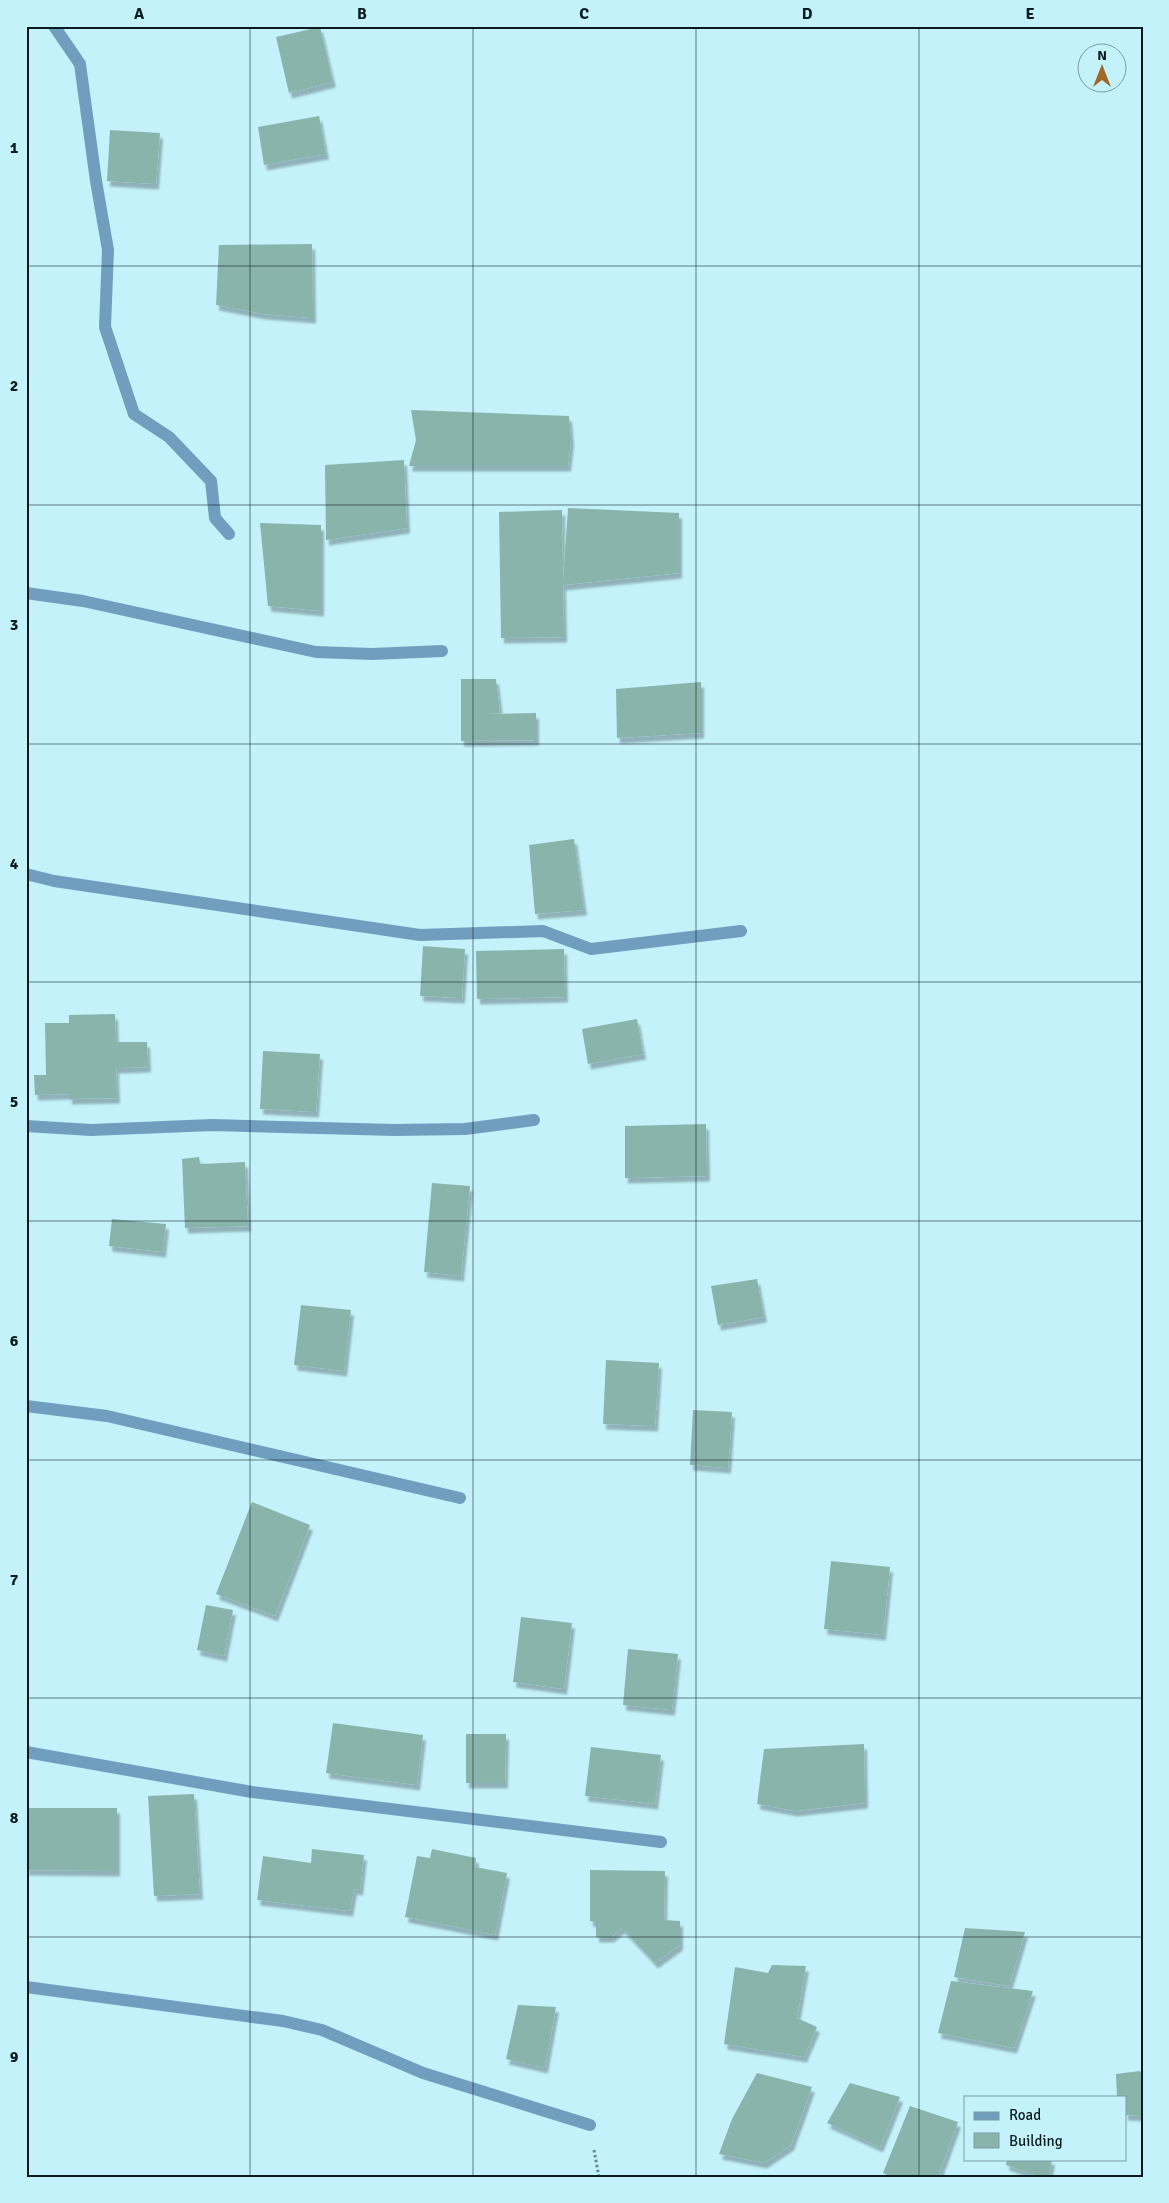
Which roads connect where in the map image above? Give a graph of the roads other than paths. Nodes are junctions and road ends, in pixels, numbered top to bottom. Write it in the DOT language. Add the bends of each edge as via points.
graph roads {
  1 [pos="54,26"];
  2 [pos="229,534"];
  3 [pos="26,593"];
  4 [pos="442,651"];
  5 [pos="26,874"];
  6 [pos="741,931"];
  7 [pos="534,1120"];
  8 [pos="26,1126"];
  9 [pos="26,1406"];
  10 [pos="460,1498"];
  11 [pos="26,1752"];
  12 [pos="661,1842"];
  13 [pos="26,1987"];
  14 [pos="590,2124"];
  1 -- 2 [label="street" via="80,64 108,250 105,327 134,414 169,437 210,481 215,518"];
  3 -- 4 [label="street" via="83,601 316,652"];
  5 -- 6 [label="street" via="54,881 420,935 543,931 591,948"];
  7 -- 8 [label="street" via="465,1130 212,1125 92,1130"];
  9 -- 10 [label="street" via="107,1416"];
  11 -- 12 [label="street" via="252,1792"];
  13 -- 14 [label="street" via="299,2024 322,2030 423,2073"];
}
